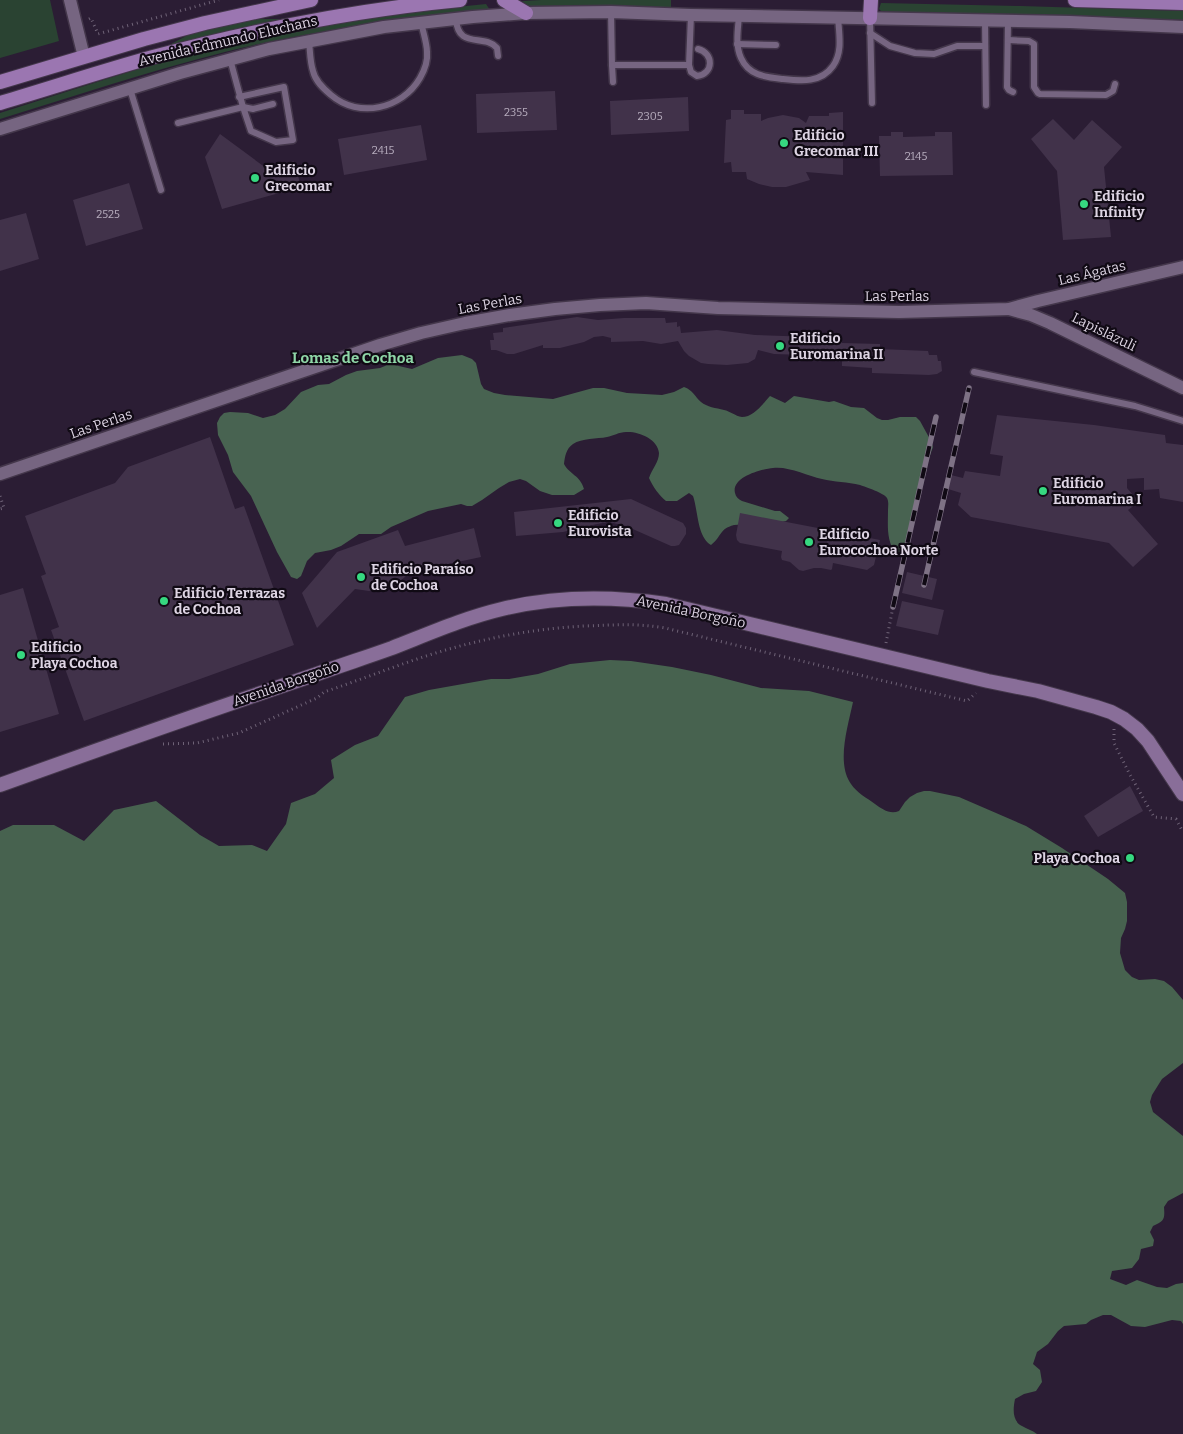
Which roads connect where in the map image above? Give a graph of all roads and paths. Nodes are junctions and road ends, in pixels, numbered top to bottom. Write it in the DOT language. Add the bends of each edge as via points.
graph roads {
  1 [pos="70,0"];
  2 [pos="220,0"];
  3 [pos="312,0"];
  4 [pos="460,0"];
  5 [pos="504,0"];
  6 [pos="871,0"];
  7 [pos="1075,0"];
  8 [pos="1183,3"];
  9 [pos="611,12"];
  10 [pos="526,13"];
  11 [pos="690,15"];
  12 [pos="739,16"];
  13 [pos="838,17"];
  14 [pos="870,18"];
  15 [pos="456,19"];
  16 [pos="985,20"];
  17 [pos="1008,21"];
  18 [pos="75,22"];
  19 [pos="421,22"];
  20 [pos="1183,27"];
  21 [pos="870,33"];
  22 [pos="309,40"];
  23 [pos="1008,40"];
  24 [pos="737,44"];
  25 [pos="776,45"];
  26 [pos="984,46"];
  27 [pos="698,48"];
  28 [pos="498,56"];
  29 [pos="84,57"];
  30 [pos="230,59"];
  31 [pos="612,65"];
  32 [pos="688,65"];
  33 [pos="0,82"];
  34 [pos="613,82"];
  35 [pos="1115,84"];
  36 [pos="130,89"];
  37 [pos="1013,92"];
  38 [pos="239,97"];
  39 [pos="0,103"];
  40 [pos="872,103"];
  41 [pos="273,104"];
  42 [pos="986,105"];
  43 [pos="243,107"];
  44 [pos="178,123"];
  45 [pos="0,129"];
  46 [pos="160,190"];
  47 [pos="1183,267"];
  48 [pos="1009,309"];
  49 [pos="974,372"];
  50 [pos="1183,388"];
  51 [pos="1183,421"];
  52 [pos="0,474"];
  53 [pos="0,496"];
  54 [pos="0,509"];
  55 [pos="893,607"];
  56 [pos="884,656"];
  57 [pos="988,681"];
  58 [pos="1113,725"];
  59 [pos="157,746"];
  60 [pos="0,785"];
  61 [pos="1183,794"];
  62 [pos="1183,832"];
  1 -- 18 [label="street"];
  2 -- 18 [label="path" via="98,34 91,18"];
  3 -- 29 [label="main road, Avenida Edmundo Eluchans" via="205,23"];
  4 -- 39 [label="main road, Avenida Edmundo Eluchans" via="382,9 257,32 152,58"];
  5 -- 10 [label="main road"];
  6 -- 14 [label="main road"];
  7 -- 8 [label="main road"];
  9 -- 10 [label="street"];
  9 -- 11 [label="street"];
  9 -- 31 [label="lane"];
  10 -- 15 [label="street"];
  11 -- 12 [label="street"];
  11 -- 32 [label="lane"];
  12 -- 13 [label="street"];
  12 -- 24 [label="lane"];
  13 -- 14 [label="street"];
  13 -- 24 [label="lane" via="840,44 836,61 826,74 811,80 756,74 741,59"];
  14 -- 16 [label="street"];
  14 -- 21 [label="lane"];
  15 -- 19 [label="street"];
  15 -- 28 [label="lane" via="461,34 470,40 492,43"];
  16 -- 17 [label="street"];
  16 -- 26 [label="lane"];
  17 -- 20 [label="street"];
  17 -- 23 [label="lane"];
  18 -- 29 [label="street"];
  19 -- 22 [label="street"];
  19 -- 22 [label="lane" via="428,53 422,74 402,98 382,107 364,109 346,105 326,92 313,72"];
  21 -- 26 [label="lane" via="890,46 915,53 934,54 957,46"];
  21 -- 40 [label="lane"];
  22 -- 30 [label="street"];
  23 -- 35 [label="lane" via="1034,44 1034,87 1040,94 1106,95 1113,91"];
  23 -- 37 [label="lane" via="1007,87"];
  24 -- 25 [label="lane"];
  26 -- 42 [label="lane"];
  27 -- 32 [label="lane" via="710,58 708,70 697,76 690,72"];
  29 -- 33 [label="main road, Avenida Edmundo Eluchans"];
  30 -- 36 [label="street"];
  30 -- 38 [label="lane"];
  31 -- 32 [label="lane"];
  31 -- 34 [label="lane"];
  36 -- 45 [label="street"];
  36 -- 46 [label="lane"];
  38 -- 43 [label="lane"];
  38 -- 43 [label="lane" via="284,87 294,140 276,142 251,131"];
  41 -- 43 [label="lane" via="252,109"];
  43 -- 44 [label="lane"];
  47 -- 48 [label="street, Las Ágatas"];
  48 -- 50 [label="street, Lapislázuli" via="1050,323"];
  48 -- 52 [label="street, Las Perlas" via="899,312 646,303 582,306 510,315 380,345"];
  49 -- 51 [label="lane" via="1135,406"];
  53 -- 54 [label="path" via="4,508"];
  55 -- 56 [label="path"];
  56 -- 57 [label="main road, Avenida Borgoño"];
  56 -- 60 [label="main road, Avenida Borgoño" via="639,600 584,598 528,604 461,621"];
  57 -- 59 [label="path" via="967,701 665,628 628,624 561,627 496,637 431,654 324,692 239,733 196,743"];
  57 -- 61 [label="main road, Avenida Borgoño" via="1096,707 1124,719 1148,741"];
  58 -- 62 [label="path" via="1114,743 1154,817 1176,819"];
}
